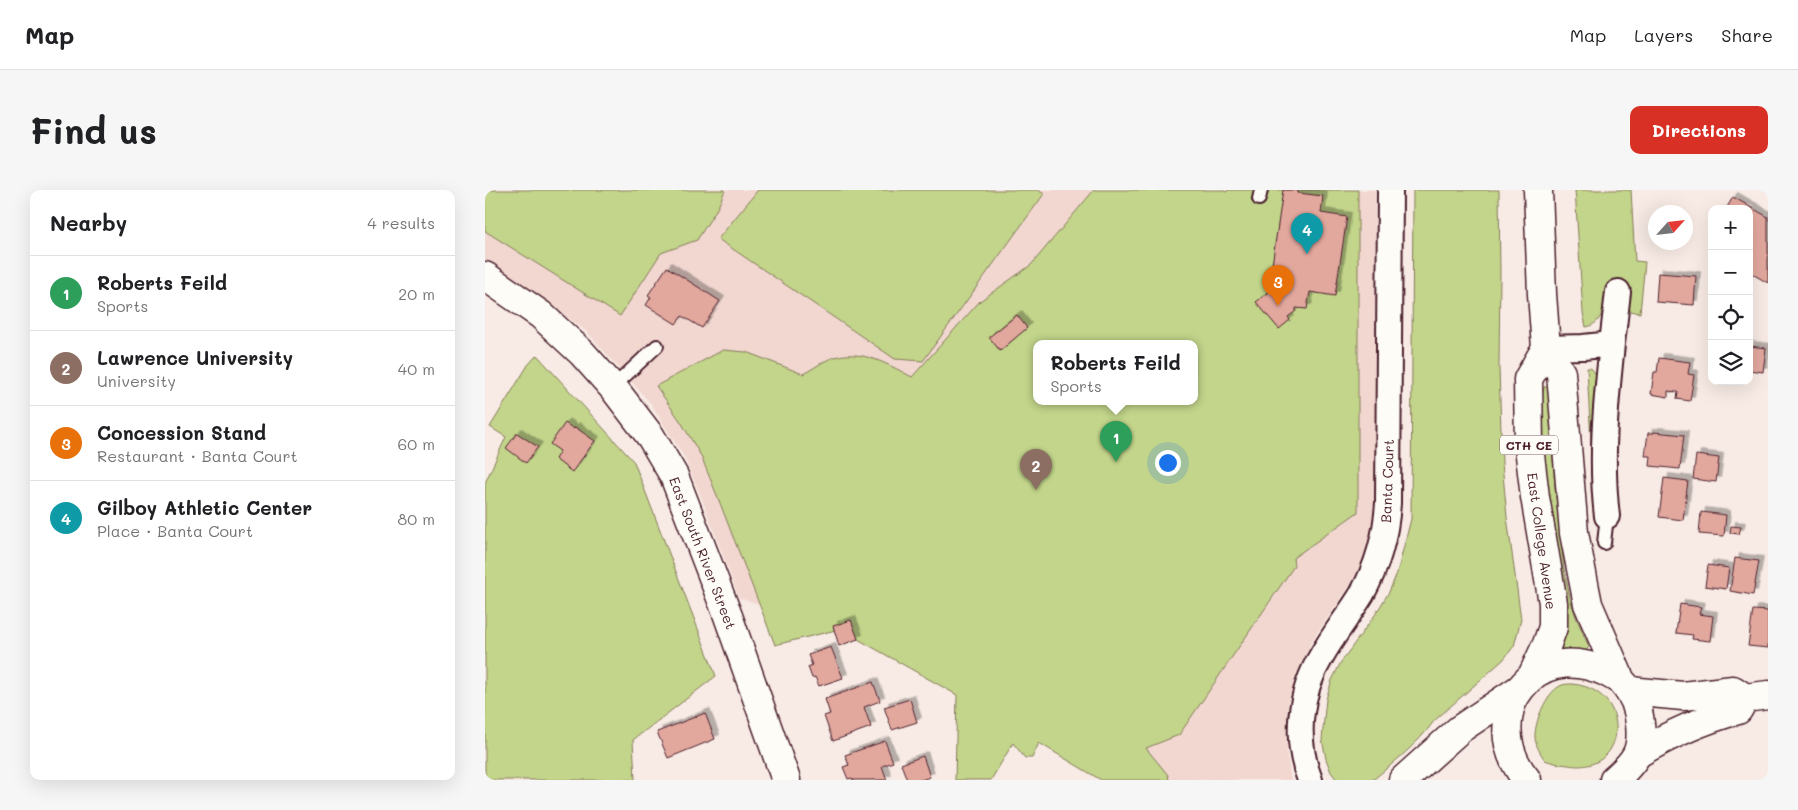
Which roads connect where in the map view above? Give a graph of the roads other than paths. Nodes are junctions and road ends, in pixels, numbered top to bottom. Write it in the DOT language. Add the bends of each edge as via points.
graph roads {
  1 [pos="1390,190"];
  2 [pos="1538,190"];
  3 [pos="485,276"];
  4 [pos="1618,292"];
  5 [pos="1612,344"];
  6 [pos="657,346"];
  7 [pos="1546,348"];
  8 [pos="613,387"];
  9 [pos="1607,516"];
  10 [pos="1604,543"];
  11 [pos="1526,682"];
  12 [pos="1625,686"];
  13 [pos="1757,697"];
  14 [pos="1635,764"];
  15 [pos="786,780"];
  16 [pos="1310,780"];
  17 [pos="1403,780"];
  18 [pos="1527,780"];
  19 [pos="1615,780"];
  1 -- 16 [label="street, Banta Court" via="1386,528 1362,593 1320,656 1310,678 1300,730"];
  2 -- 7 [label="main road, CTH CE"];
  3 -- 8 [label="main road, East South River Street" via="553,326"];
  4 -- 5 [label="street"];
  5 -- 7 [label="street"];
  5 -- 9 [label="street" via="1603,456"];
  6 -- 8 [label="lane"];
  7 -- 11 [label="main road, East College Avenue / CTH CE" via="1528,379 1529,447 1553,603 1553,627"];
  7 -- 12 [label="main road, CTH CE" via="1561,373 1574,533 1588,604"];
  8 -- 15 [label="main road, East South River Street" via="651,437 675,476"];
  9 -- 10 [label="lane"];
  11 -- 12 [label="main road" via="1547,668 1573,663 1594,667"];
  11 -- 17 [label="main road" via="1460,729"];
  11 -- 18 [label="main road, East College Avenue" via="1510,707 1507,735 1516,767"];
  12 -- 13 [label="main road" via="1683,696 1733,690"];
  12 -- 14 [label="main road" via="1635,702 1639,717 1641,733"];
  13 -- 14 [label="main road" via="1738,710 1682,729"];
  14 -- 19 [label="main road"];
}
